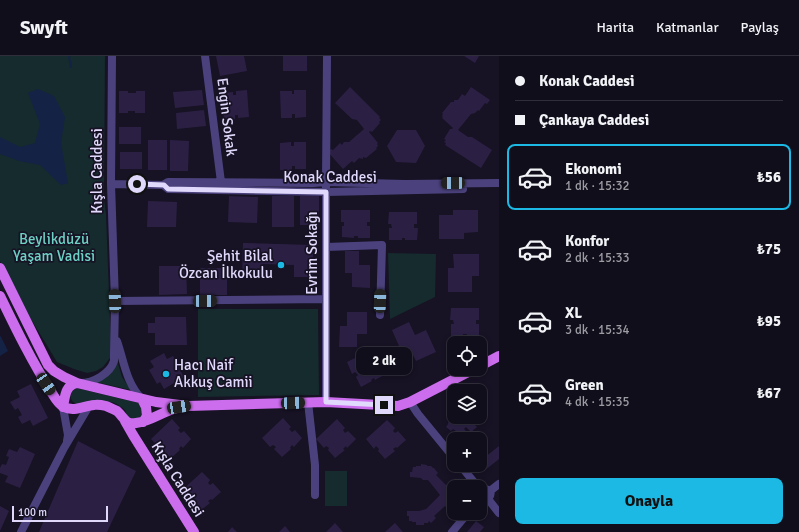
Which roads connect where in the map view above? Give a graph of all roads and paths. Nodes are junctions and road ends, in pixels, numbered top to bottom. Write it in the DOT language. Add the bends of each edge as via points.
graph roads {
  1 [pos="112,56"];
  2 [pos="205,56"];
  3 [pos="328,56"];
  4 [pos="221,182"];
  5 [pos="326,182"];
  6 [pos="499,183"];
  7 [pos="111,184"];
  8 [pos="164,185"];
  9 [pos="499,188"];
  10 [pos="326,192"];
  11 [pos="326,247"];
  12 [pos="0,268"];
  13 [pos="0,296"];
  14 [pos="326,300"];
  15 [pos="115,301"];
  16 [pos="380,315"];
  17 [pos="115,335"];
  18 [pos="499,356"];
  19 [pos="487,362"];
  20 [pos="460,376"];
  21 [pos="77,383"];
  22 [pos="142,399"];
  23 [pos="308,402"];
  24 [pos="326,402"];
  25 [pos="410,402"];
  26 [pos="89,406"];
  27 [pos="188,406"];
  28 [pos="64,407"];
  29 [pos="125,421"];
  30 [pos="143,422"];
  31 [pos="64,448"];
  32 [pos="447,449"];
  33 [pos="465,472"];
  34 [pos="471,480"];
  35 [pos="499,484"];
  36 [pos="487,491"];
  37 [pos="315,495"];
  38 [pos="487,500"];
  39 [pos="499,513"];
  40 [pos="462,520"];
  41 [pos="21,532"];
  42 [pos="194,532"];
  43 [pos="452,532"];
  1 -- 7 [label="street, Kışla Caddesi"];
  2 -- 4 [label="street, Engin Sokak"];
  3 -- 5 [label="street, Evrim Sokağı"];
  4 -- 5 [label="street, Konak Caddesi"];
  4 -- 8 [label="street, Konak Caddesi" via="168,182"];
  5 -- 6 [label="street, Konak Caddesi"];
  5 -- 10 [label="street, Evrim Sokağı"];
  7 -- 8 [label="street, Konak Caddesi"];
  7 -- 15 [label="street, Kışla Caddesi"];
  8 -- 10 [label="street, Konak Caddesi" via="168,189"];
  9 -- 10 [label="street, Konak Caddesi"];
  10 -- 11 [label="street, Evrim Sokağı"];
  11 -- 14 [label="street, Evrim Sokağı"];
  11 -- 16 [label="street" via="382,245"];
  12 -- 21 [label="main road" via="48,365"];
  13 -- 28 [label="main road" via="40,375"];
  14 -- 15 [label="street"];
  14 -- 24 [label="street, Evrim Sokağı"];
  15 -- 17 [label="street, Kışla Caddesi"];
  17 -- 21 [label="street" via="114,362 110,368 100,377 85,383"];
  17 -- 22 [label="street" via="127,376"];
  18 -- 19 [label="main road"];
  20 -- 25 [label="main road"];
  21 -- 22 [label="main road"];
  21 -- 28 [label="main road" via="67,389"];
  22 -- 27 [label="main road"];
  22 -- 30 [label="main road" via="147,416"];
  23 -- 24 [label="main road"];
  23 -- 27 [label="main road"];
  23 -- 37 [label="street"];
  24 -- 25 [label="main road" via="398,406"];
  25 -- 32 [label="street"];
  26 -- 28 [label="main road, Kışla Caddesi" via="75,409"];
  26 -- 29 [label="main road, Kışla Caddesi" via="109,407 118,412"];
  26 -- 31 [label="street"];
  27 -- 30 [label="main road" via="166,411"];
  28 -- 31 [label="street" via="68,435"];
  29 -- 30 [label="main road" via="131,424"];
  29 -- 42 [label="main road, Kışla Caddesi"];
  31 -- 41 [label="street"];
  33 -- 34 [label="street"];
  35 -- 36 [label="street"];
  38 -- 39 [label="street"];
  40 -- 43 [label="street"];
}
